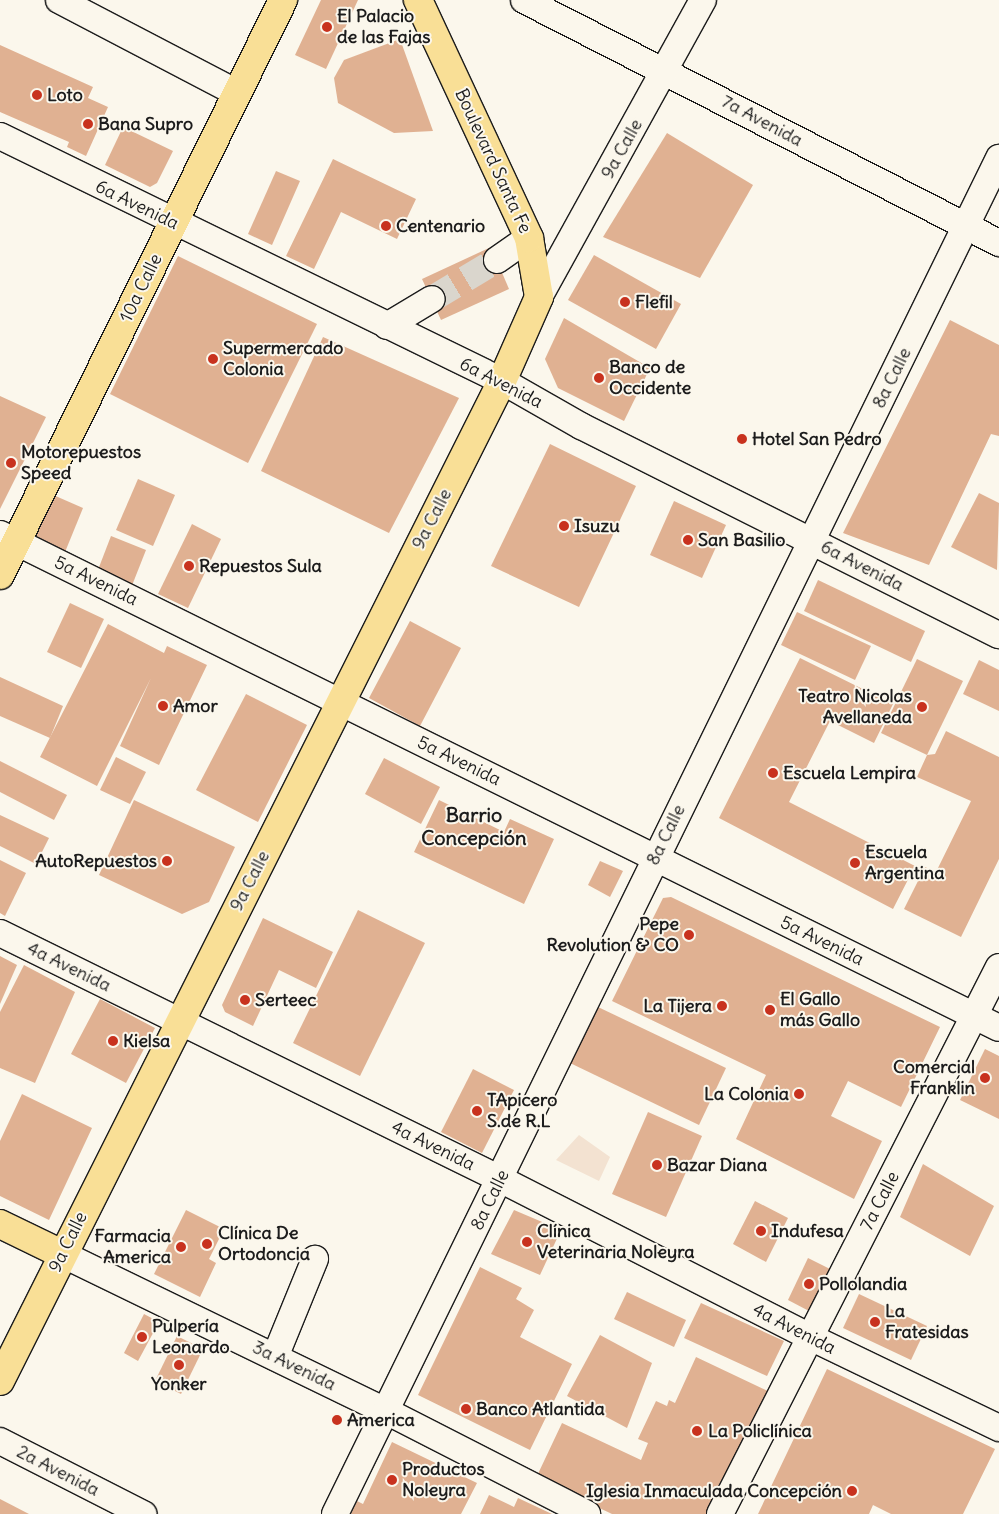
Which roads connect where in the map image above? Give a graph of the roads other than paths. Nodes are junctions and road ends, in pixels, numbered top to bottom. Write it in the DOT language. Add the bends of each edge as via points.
graph roads {
  1 [pos="59,0"];
  2 [pos="283,0"];
  3 [pos="418,0"];
  4 [pos="524,0"];
  5 [pos="703,0"];
  6 [pos="665,70"];
  7 [pos="237,93"];
  8 [pos="0,136"];
  9 [pos="999,158"];
  10 [pos="173,223"];
  11 [pos="965,227"];
  12 [pos="529,238"];
  13 [pos="999,243"];
  14 [pos="497,260"];
  15 [pos="539,297"];
  16 [pos="432,299"];
  17 [pos="387,326"];
  18 [pos="502,381"];
  19 [pos="8,538"];
  20 [pos="813,542"];
  21 [pos="0,575"];
  22 [pos="999,635"];
  23 [pos="340,702"];
  24 [pos="655,858"];
  25 [pos="0,933"];
  26 [pos="999,967"];
  27 [pos="974,1016"];
  28 [pos="179,1022"];
  29 [pos="999,1028"];
  30 [pos="500,1179"];
  31 [pos="0,1224"];
  32 [pos="62,1254"];
  33 [pos="315,1259"];
  34 [pos="810,1337"];
  35 [pos="275,1357"];
  36 [pos="0,1381"];
  37 [pos="386,1411"];
  38 [pos="999,1428"];
  39 [pos="0,1441"];
  40 [pos="143,1514"];
  41 [pos="335,1514"];
  42 [pos="586,1514"];
  43 [pos="720,1514"];
  1 -- 7 [label="street"];
  2 -- 7 [label="main road, 10a Calle"];
  3 -- 12 [label="main road, Boulevard Santa Fe"];
  4 -- 6 [label="street, 7a Avenida"];
  5 -- 6 [label="street, 9a Calle"];
  6 -- 11 [label="street, 7a Avenida"];
  6 -- 15 [label="street, 9a Calle"];
  7 -- 10 [label="main road, 10a Calle"];
  8 -- 10 [label="street, 6a Avenida"];
  9 -- 11 [label="street, 8a Calle"];
  10 -- 17 [label="street, 6a Avenida"];
  10 -- 19 [label="main road, 10a Calle"];
  11 -- 13 [label="street, 7a Avenida"];
  11 -- 20 [label="street, 8a Calle"];
  12 -- 14 [label="street"];
  12 -- 15 [label="main road, Boulevard Santa Fe"];
  15 -- 18 [label="main road"];
  16 -- 17 [label="street"];
  17 -- 18 [label="street, 6a Avenida"];
  18 -- 20 [label="street, 6a Avenida" via="581,426"];
  18 -- 23 [label="main road, 9a Calle"];
  19 -- 21 [label="main road, 10a Calle"];
  19 -- 23 [label="street, 5a Avenida"];
  20 -- 22 [label="street, 6a Avenida"];
  20 -- 24 [label="street, 8a Calle"];
  23 -- 24 [label="street, 5a Avenida"];
  23 -- 28 [label="main road, 9a Calle"];
  24 -- 27 [label="street, 5a Avenida"];
  24 -- 30 [label="street, 8a Calle"];
  25 -- 28 [label="street, 4a Avenida"];
  26 -- 27 [label="street, 7a Calle"];
  27 -- 29 [label="street, 5a Avenida"];
  27 -- 34 [label="street, 7a Calle"];
  28 -- 30 [label="street, 4a Avenida"];
  28 -- 32 [label="main road, 9a Calle"];
  30 -- 34 [label="street, 4a Avenida"];
  30 -- 37 [label="street, 8a Calle"];
  31 -- 32 [label="main road, 3a Avenida"];
  32 -- 35 [label="street, 3a Avenida"];
  32 -- 36 [label="main road, 9a Calle"];
  33 -- 35 [label="street"];
  34 -- 38 [label="street, 4a Avenida"];
  34 -- 43 [label="street, 7a Calle"];
  35 -- 37 [label="street, 3a Avenida"];
  37 -- 41 [label="street, 8a Calle"];
  37 -- 42 [label="street, 3a Avenida"];
  39 -- 40 [label="street, 2a Avenida"];
}
